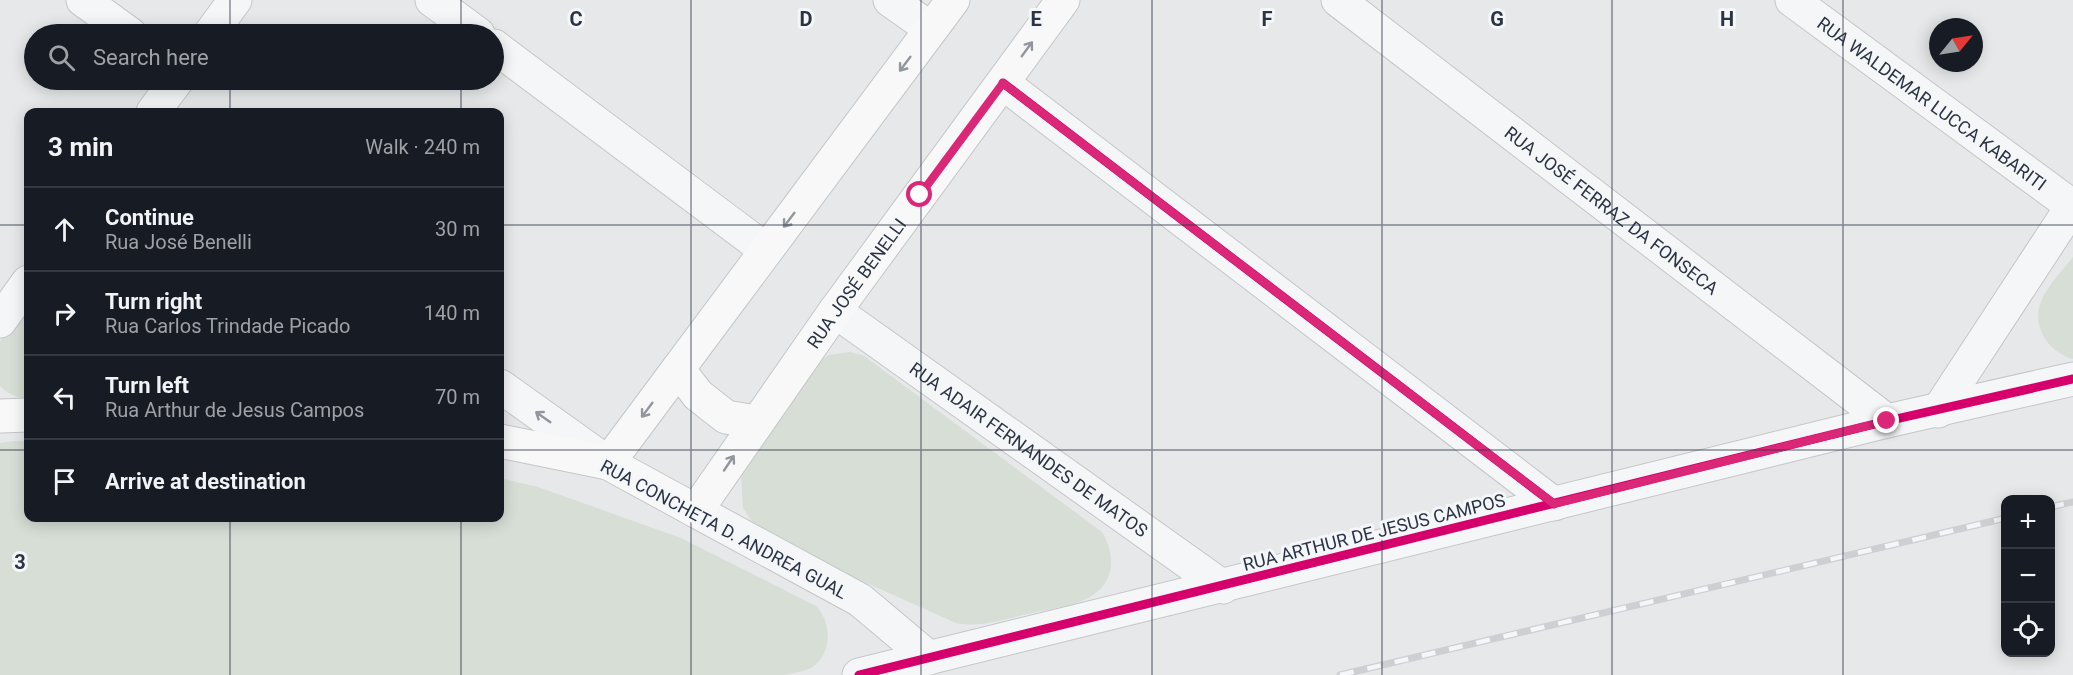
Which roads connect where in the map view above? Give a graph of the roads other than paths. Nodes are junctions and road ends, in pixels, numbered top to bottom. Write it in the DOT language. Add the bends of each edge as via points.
graph roads {
  1 [pos="83,0"];
  2 [pos="235,0"];
  3 [pos="432,0"];
  4 [pos="890,0"];
  5 [pos="953,0"];
  6 [pos="1063,0"];
  7 [pos="1338,0"];
  8 [pos="1792,0"];
  9 [pos="116,24"];
  10 [pos="217,24"];
  11 [pos="464,24"];
  12 [pos="931,29"];
  13 [pos="504,54"];
  14 [pos="1003,83"];
  15 [pos="170,90"];
  16 [pos="156,108"];
  17 [pos="2073,205"];
  18 [pos="766,250"];
  19 [pos="24,288"];
  20 [pos="835,311"];
  21 [pos="0,321"];
  22 [pos="678,369"];
  23 [pos="2073,379"];
  24 [pos="504,389"];
  25 [pos="1938,411"];
  26 [pos="24,415"];
  27 [pos="0,416"];
  28 [pos="1887,421"];
  29 [pos="756,422"];
  30 [pos="504,442"];
  31 [pos="608,463"];
  32 [pos="1554,504"];
  33 [pos="696,512"];
  34 [pos="1223,587"];
  35 [pos="929,658"];
  36 [pos="859,675"];
  1 -- 9 [label="street"];
  2 -- 10 [label="street"];
  3 -- 11 [label="street"];
  4 -- 12 [label="street"];
  5 -- 12 [label="street"];
  14 -- 6 [label="street, RUA JOSÉ BENELLI, one-way"];
  7 -- 28 [label="street, RUA JOSÉ FERRAZ DA FONSECA"];
  8 -- 17 [label="street, RUA WALDEMAR LUCCA KABARITI"];
  12 -- 18 [label="street, one-way"];
  13 -- 18 [label="street"];
  14 -- 20 [label="street, RUA JOSÉ BENELLI"];
  14 -- 32 [label="street"];
  15 -- 16 [label="street"];
  17 -- 25 [label="street"];
  18 -- 22 [label="street"];
  19 -- 21 [label="street"];
  20 -- 29 [label="street, RUA JOSÉ BENELLI"];
  20 -- 34 [label="street, RUA ADAIR FERNANDES DE MATOS"];
  22 -- 29 [label="street" via="698,395 726,417"];
  22 -- 31 [label="street, one-way"];
  23 -- 25 [label="street, RUA ARTHUR DE JESUS CAMPOS"];
  31 -- 24 [label="street, one-way"];
  25 -- 28 [label="street, RUA ARTHUR DE JESUS CAMPOS"];
  26 -- 27 [label="street"];
  28 -- 32 [label="street, RUA ARTHUR DE JESUS CAMPOS"];
  33 -- 29 [label="street, RUA JOSÉ BENELLI, one-way"];
  30 -- 31 [label="street, RUA CONCHETA D. ANDREA GUAL"];
  31 -- 33 [label="street, RUA CONCHETA D. ANDREA GUAL"];
  32 -- 34 [label="street, RUA ARTHUR DE JESUS CAMPOS"];
  33 -- 35 [label="street, RUA CONCHETA D. ANDREA GUAL" via="860,600"];
  34 -- 35 [label="street, RUA ARTHUR DE JESUS CAMPOS"];
  35 -- 36 [label="street, RUA ARTHUR DE JESUS CAMPOS"];
}
